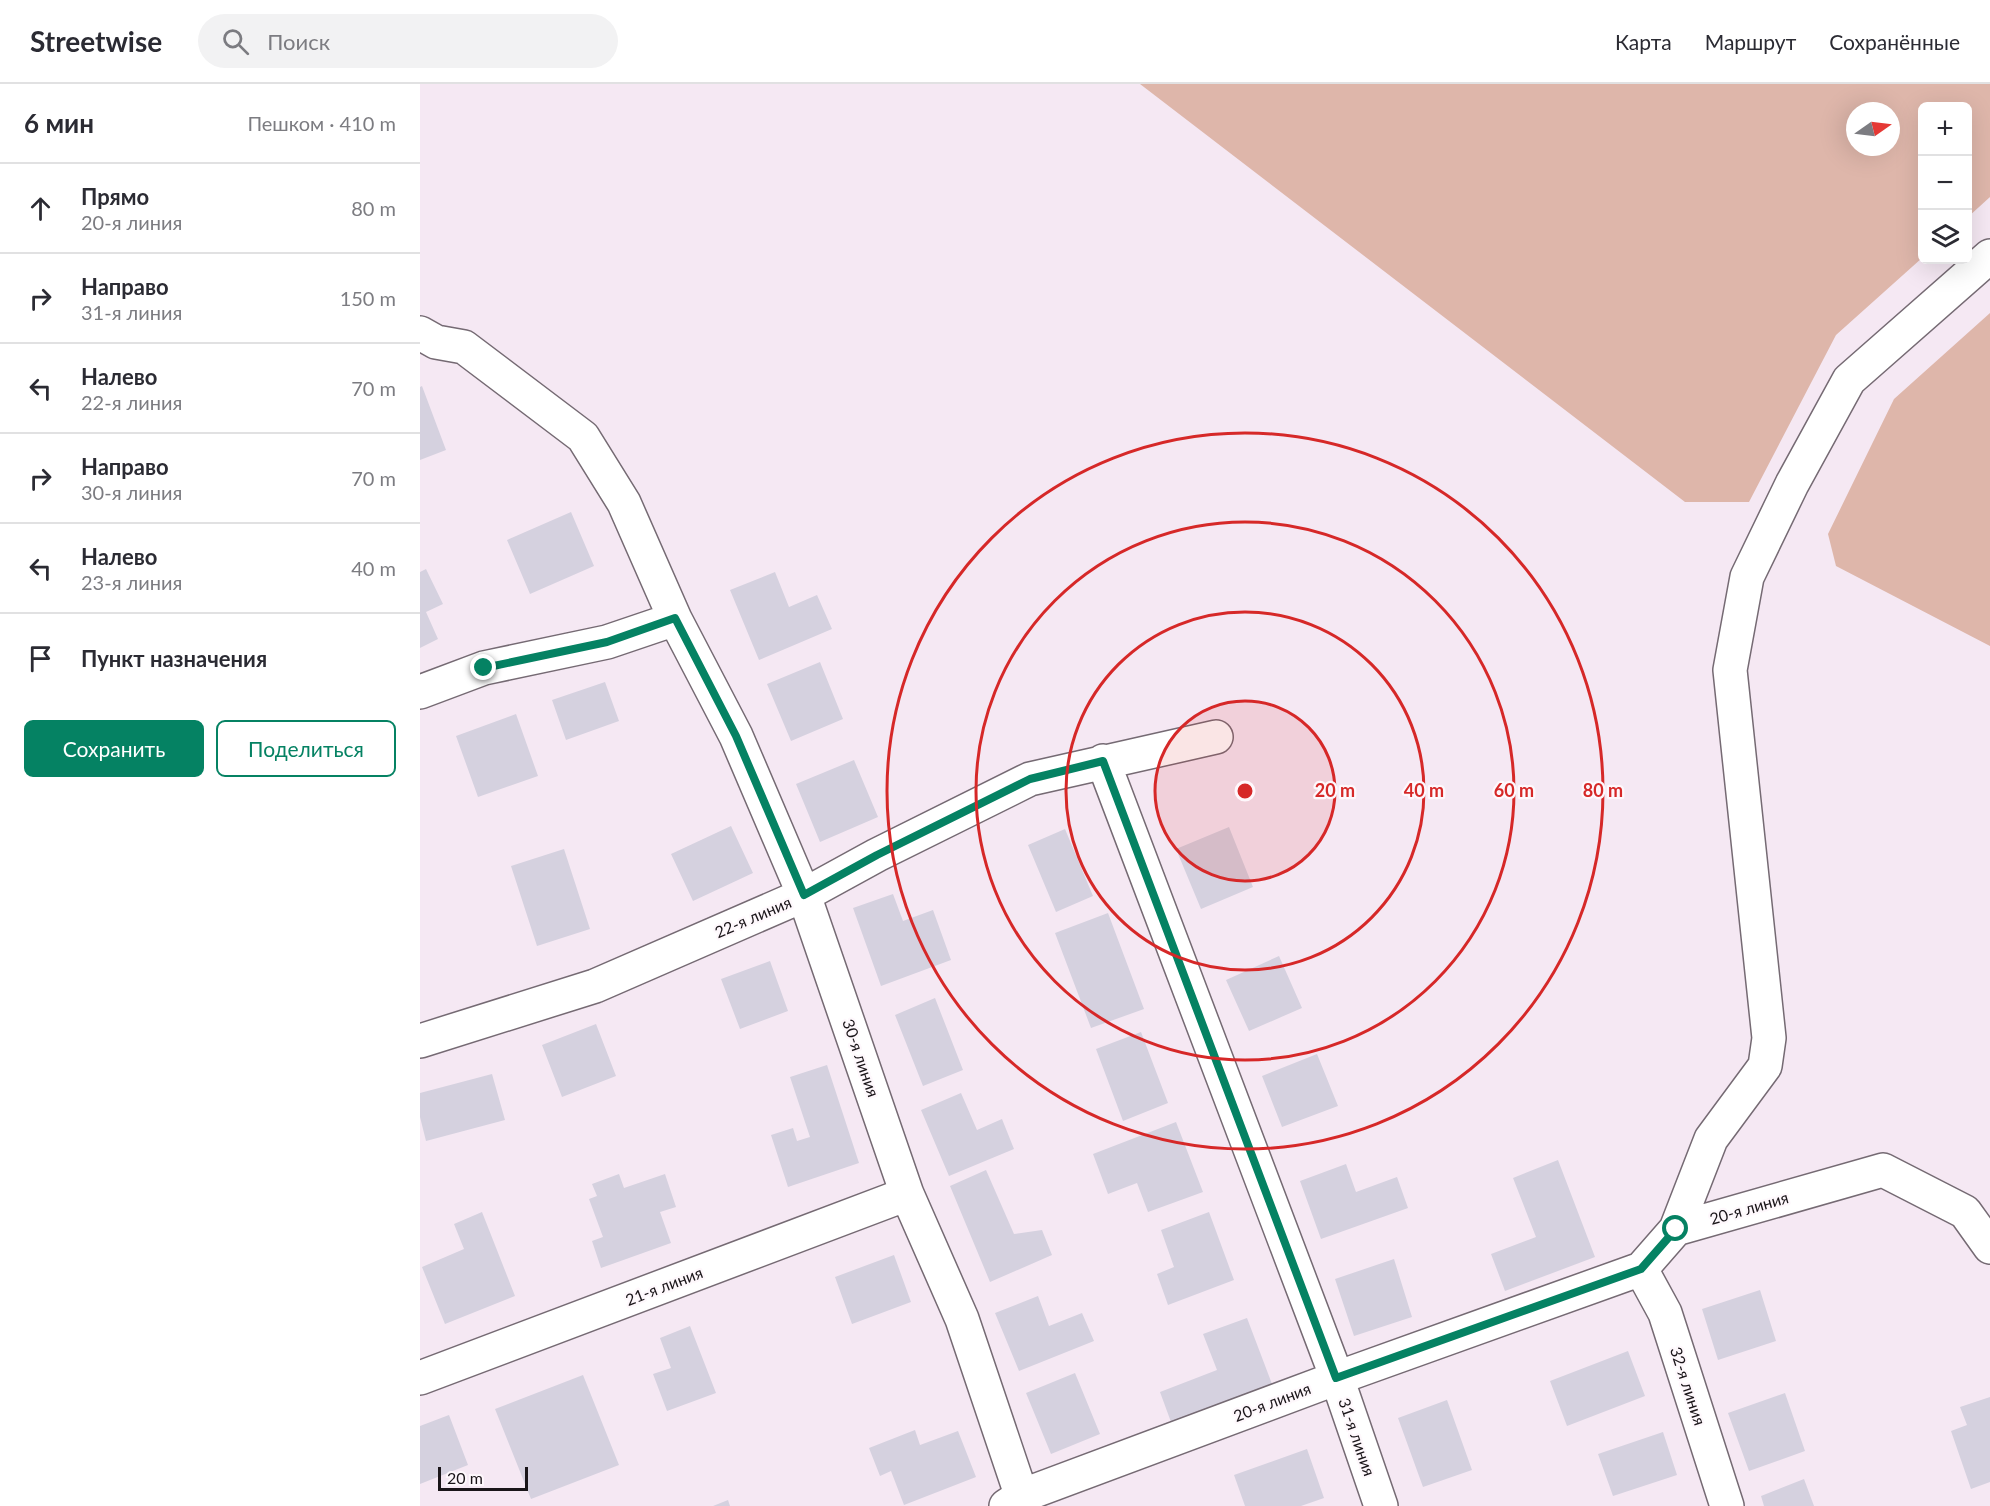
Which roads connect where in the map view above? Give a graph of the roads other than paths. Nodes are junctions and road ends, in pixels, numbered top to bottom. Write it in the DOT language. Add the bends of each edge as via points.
graph roads {
  1 [pos="1990,256"];
  2 [pos="425,340"];
  3 [pos="675,618"];
  4 [pos="420,692"];
  5 [pos="1216,737"];
  6 [pos="1103,761"];
  7 [pos="804,895"];
  8 [pos="420,1041"];
  9 [pos="907,1194"];
  10 [pos="1676,1229"];
  11 [pos="1990,1247"];
  12 [pos="1641,1269"];
  13 [pos="420,1378"];
  14 [pos="1336,1378"];
  15 [pos="1018,1503"];
  16 [pos="1381,1506"];
  17 [pos="1727,1506"];
  1 -- 10 [label="street" via="1849,380 1747,577 1730,670 1769,1038 1765,1066 1711,1139"];
  2 -- 3 [label="street, 30-я линия" via="464,347 583,437 624,503"];
  3 -- 4 [label="street" via="607,642 484,668"];
  3 -- 7 [label="street, 30-я линия" via="736,736"];
  5 -- 6 [label="street, 22-я линия"];
  6 -- 7 [label="street, 22-я линия" via="1030,779"];
  6 -- 14 [label="street, 31-я линия"];
  7 -- 8 [label="street, 22-я линия" via="595,986"];
  7 -- 9 [label="street, 30-я линия"];
  9 -- 13 [label="street, 21-я линия"];
  9 -- 15 [label="street, 30-я линия" via="962,1319"];
  10 -- 11 [label="street, 20-я линия" via="1883,1170 1965,1212"];
  10 -- 12 [label="street, 20-я линия"];
  12 -- 14 [label="street, 20-я линия"];
  12 -- 17 [label="street, 32-я линия" via="1665,1313"];
  14 -- 15 [label="street, 20-я линия"];
  14 -- 16 [label="street, 31-я линия"];
}
